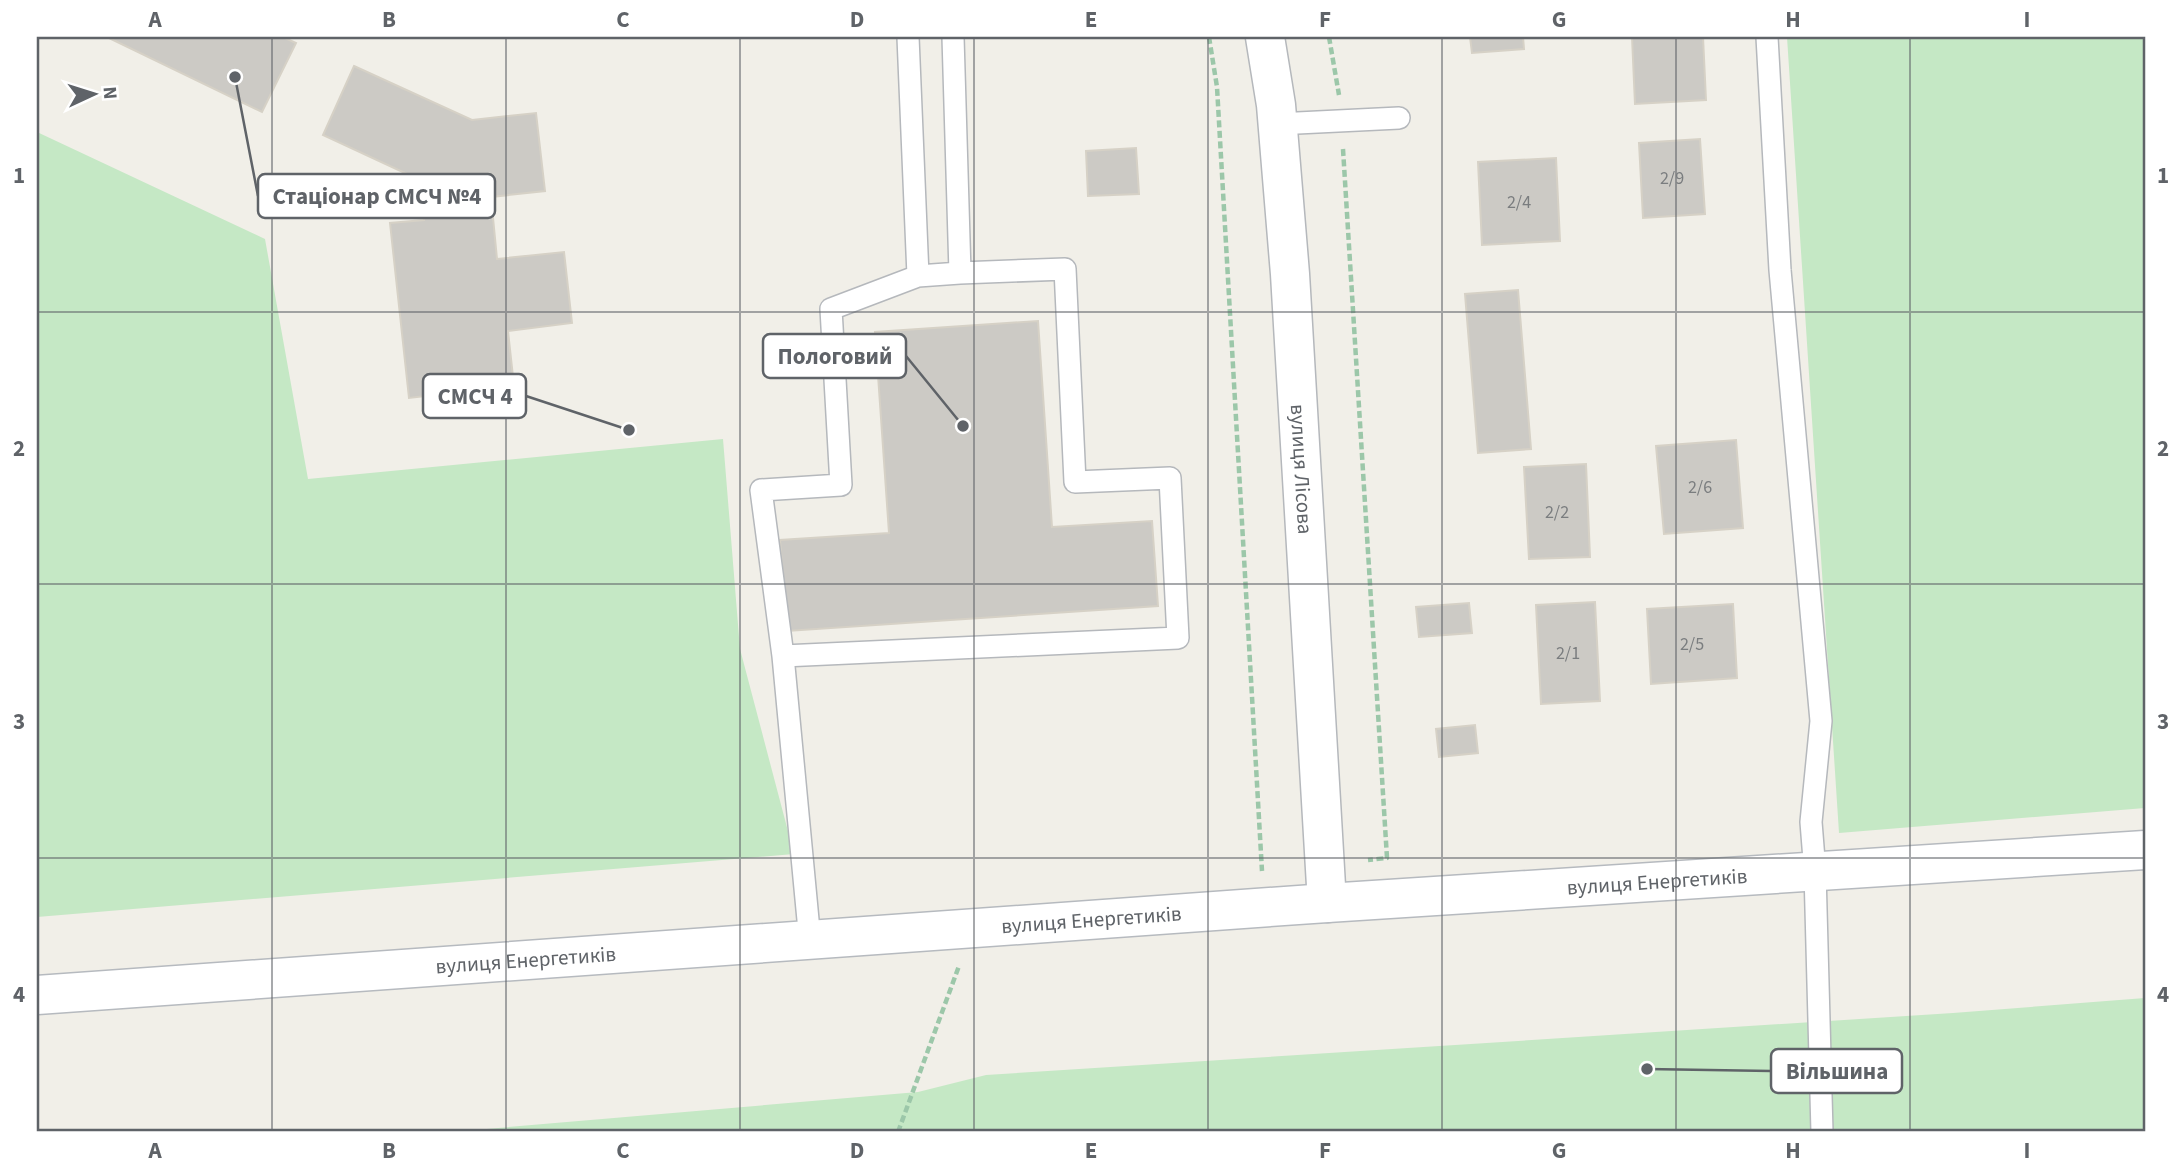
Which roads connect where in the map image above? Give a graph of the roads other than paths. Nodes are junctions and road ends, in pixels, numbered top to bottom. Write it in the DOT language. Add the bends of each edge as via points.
graph roads {
  1 [pos="908,37"];
  2 [pos="953,37"];
  3 [pos="1265,37"];
  4 [pos="1767,37"];
  5 [pos="1399,118"];
  6 [pos="1277,124"];
  7 [pos="960,274"];
  8 [pos="918,276"];
  9 [pos="783,656"];
  10 [pos="2145,850"];
  11 [pos="1815,872"];
  12 [pos="1327,903"];
  13 [pos="810,940"];
  14 [pos="37,995"];
  15 [pos="1822,1132"];
  1 -- 8 [label="lane"];
  2 -- 7 [label="lane"];
  3 -- 6 [label="main road, вулиця Лісова"];
  4 -- 11 [label="lane" via="1780,270 1821,721 1811,822"];
  5 -- 6 [label="lane"];
  6 -- 12 [label="main road, вулиця Лісова"];
  7 -- 8 [label="lane"];
  7 -- 9 [label="lane" via="1065,269 1075,482 1170,478 1178,638"];
  8 -- 9 [label="lane" via="831,309 841,485 761,490"];
  9 -- 13 [label="lane"];
  10 -- 11 [label="main road, вулиця Енергетиків"];
  11 -- 12 [label="main road, вулиця Енергетиків"];
  11 -- 15 [label="lane"];
  12 -- 13 [label="main road, вулиця Енергетиків"];
  13 -- 14 [label="main road, вулиця Енергетиків"];
}
